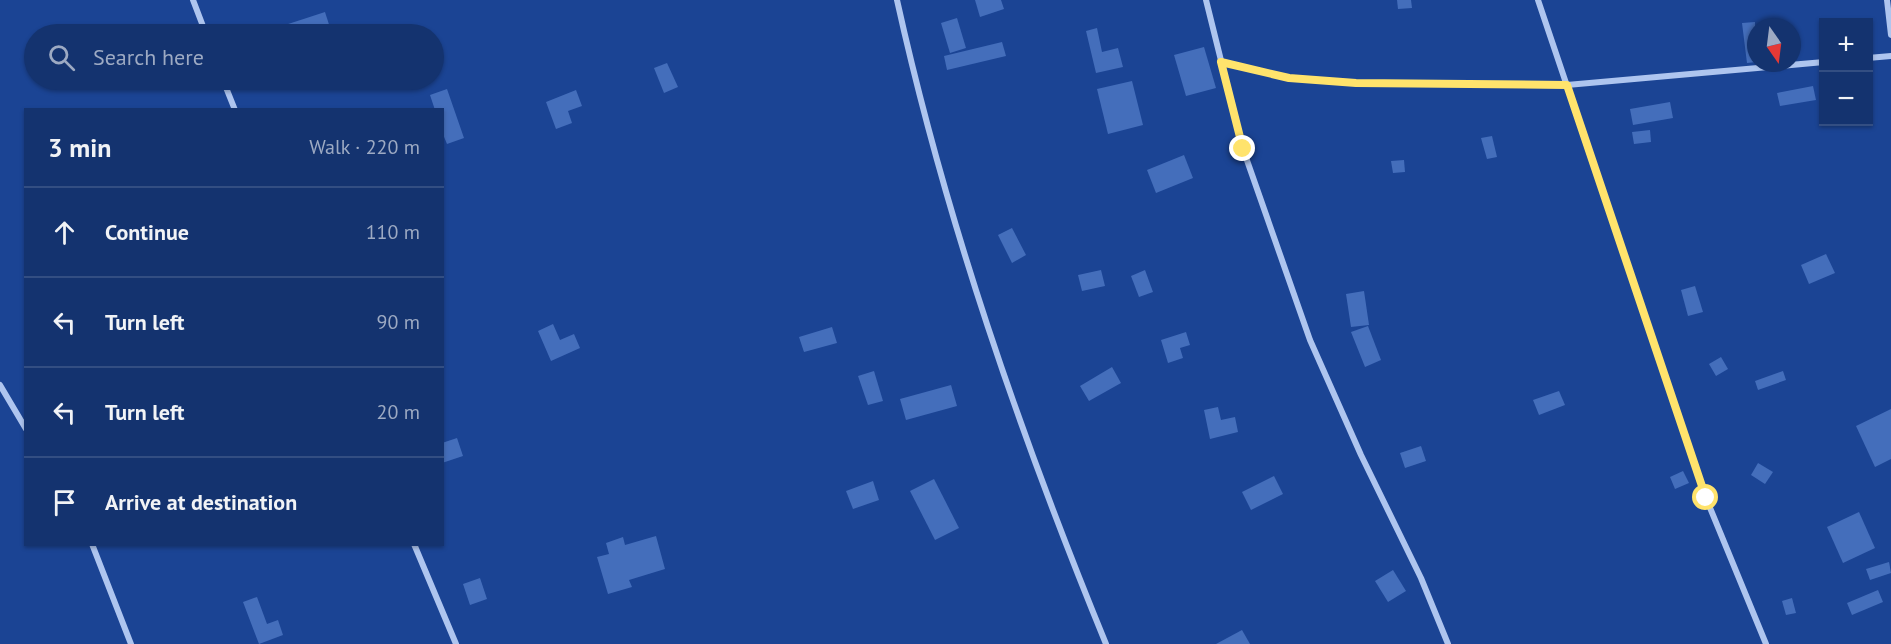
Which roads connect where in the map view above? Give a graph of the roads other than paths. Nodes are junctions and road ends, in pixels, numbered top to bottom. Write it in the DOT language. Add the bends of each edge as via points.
graph roads {
  1 [pos="193,0"];
  2 [pos="897,0"];
  3 [pos="1206,0"];
  4 [pos="1538,0"];
  5 [pos="1887,0"];
  6 [pos="202,24"];
  7 [pos="1891,35"];
  8 [pos="1891,56"];
  9 [pos="1873,58"];
  10 [pos="1221,62"];
  11 [pos="1819,62"];
  12 [pos="1567,85"];
  13 [pos="227,90"];
  14 [pos="234,108"];
  15 [pos="0,386"];
  16 [pos="24,426"];
  17 [pos="93,546"];
  18 [pos="415,546"];
  19 [pos="131,644"];
  20 [pos="456,644"];
  21 [pos="1106,644"];
  22 [pos="1448,644"];
  23 [pos="1766,644"];
  1 -- 6 [label="street"];
  2 -- 21 [label="street" via="919,98 969,276 1048,501"];
  3 -- 10 [label="street"];
  4 -- 12 [label="street"];
  5 -- 7 [label="street"];
  8 -- 9 [label="street"];
  10 -- 12 [label="street" via="1289,78 1356,83"];
  10 -- 22 [label="street" via="1243,149 1310,340"];
  11 -- 12 [label="street"];
  12 -- 23 [label="street" via="1706,498"];
  13 -- 14 [label="street"];
  15 -- 16 [label="street"];
  17 -- 19 [label="street"];
  18 -- 20 [label="street"];
}
